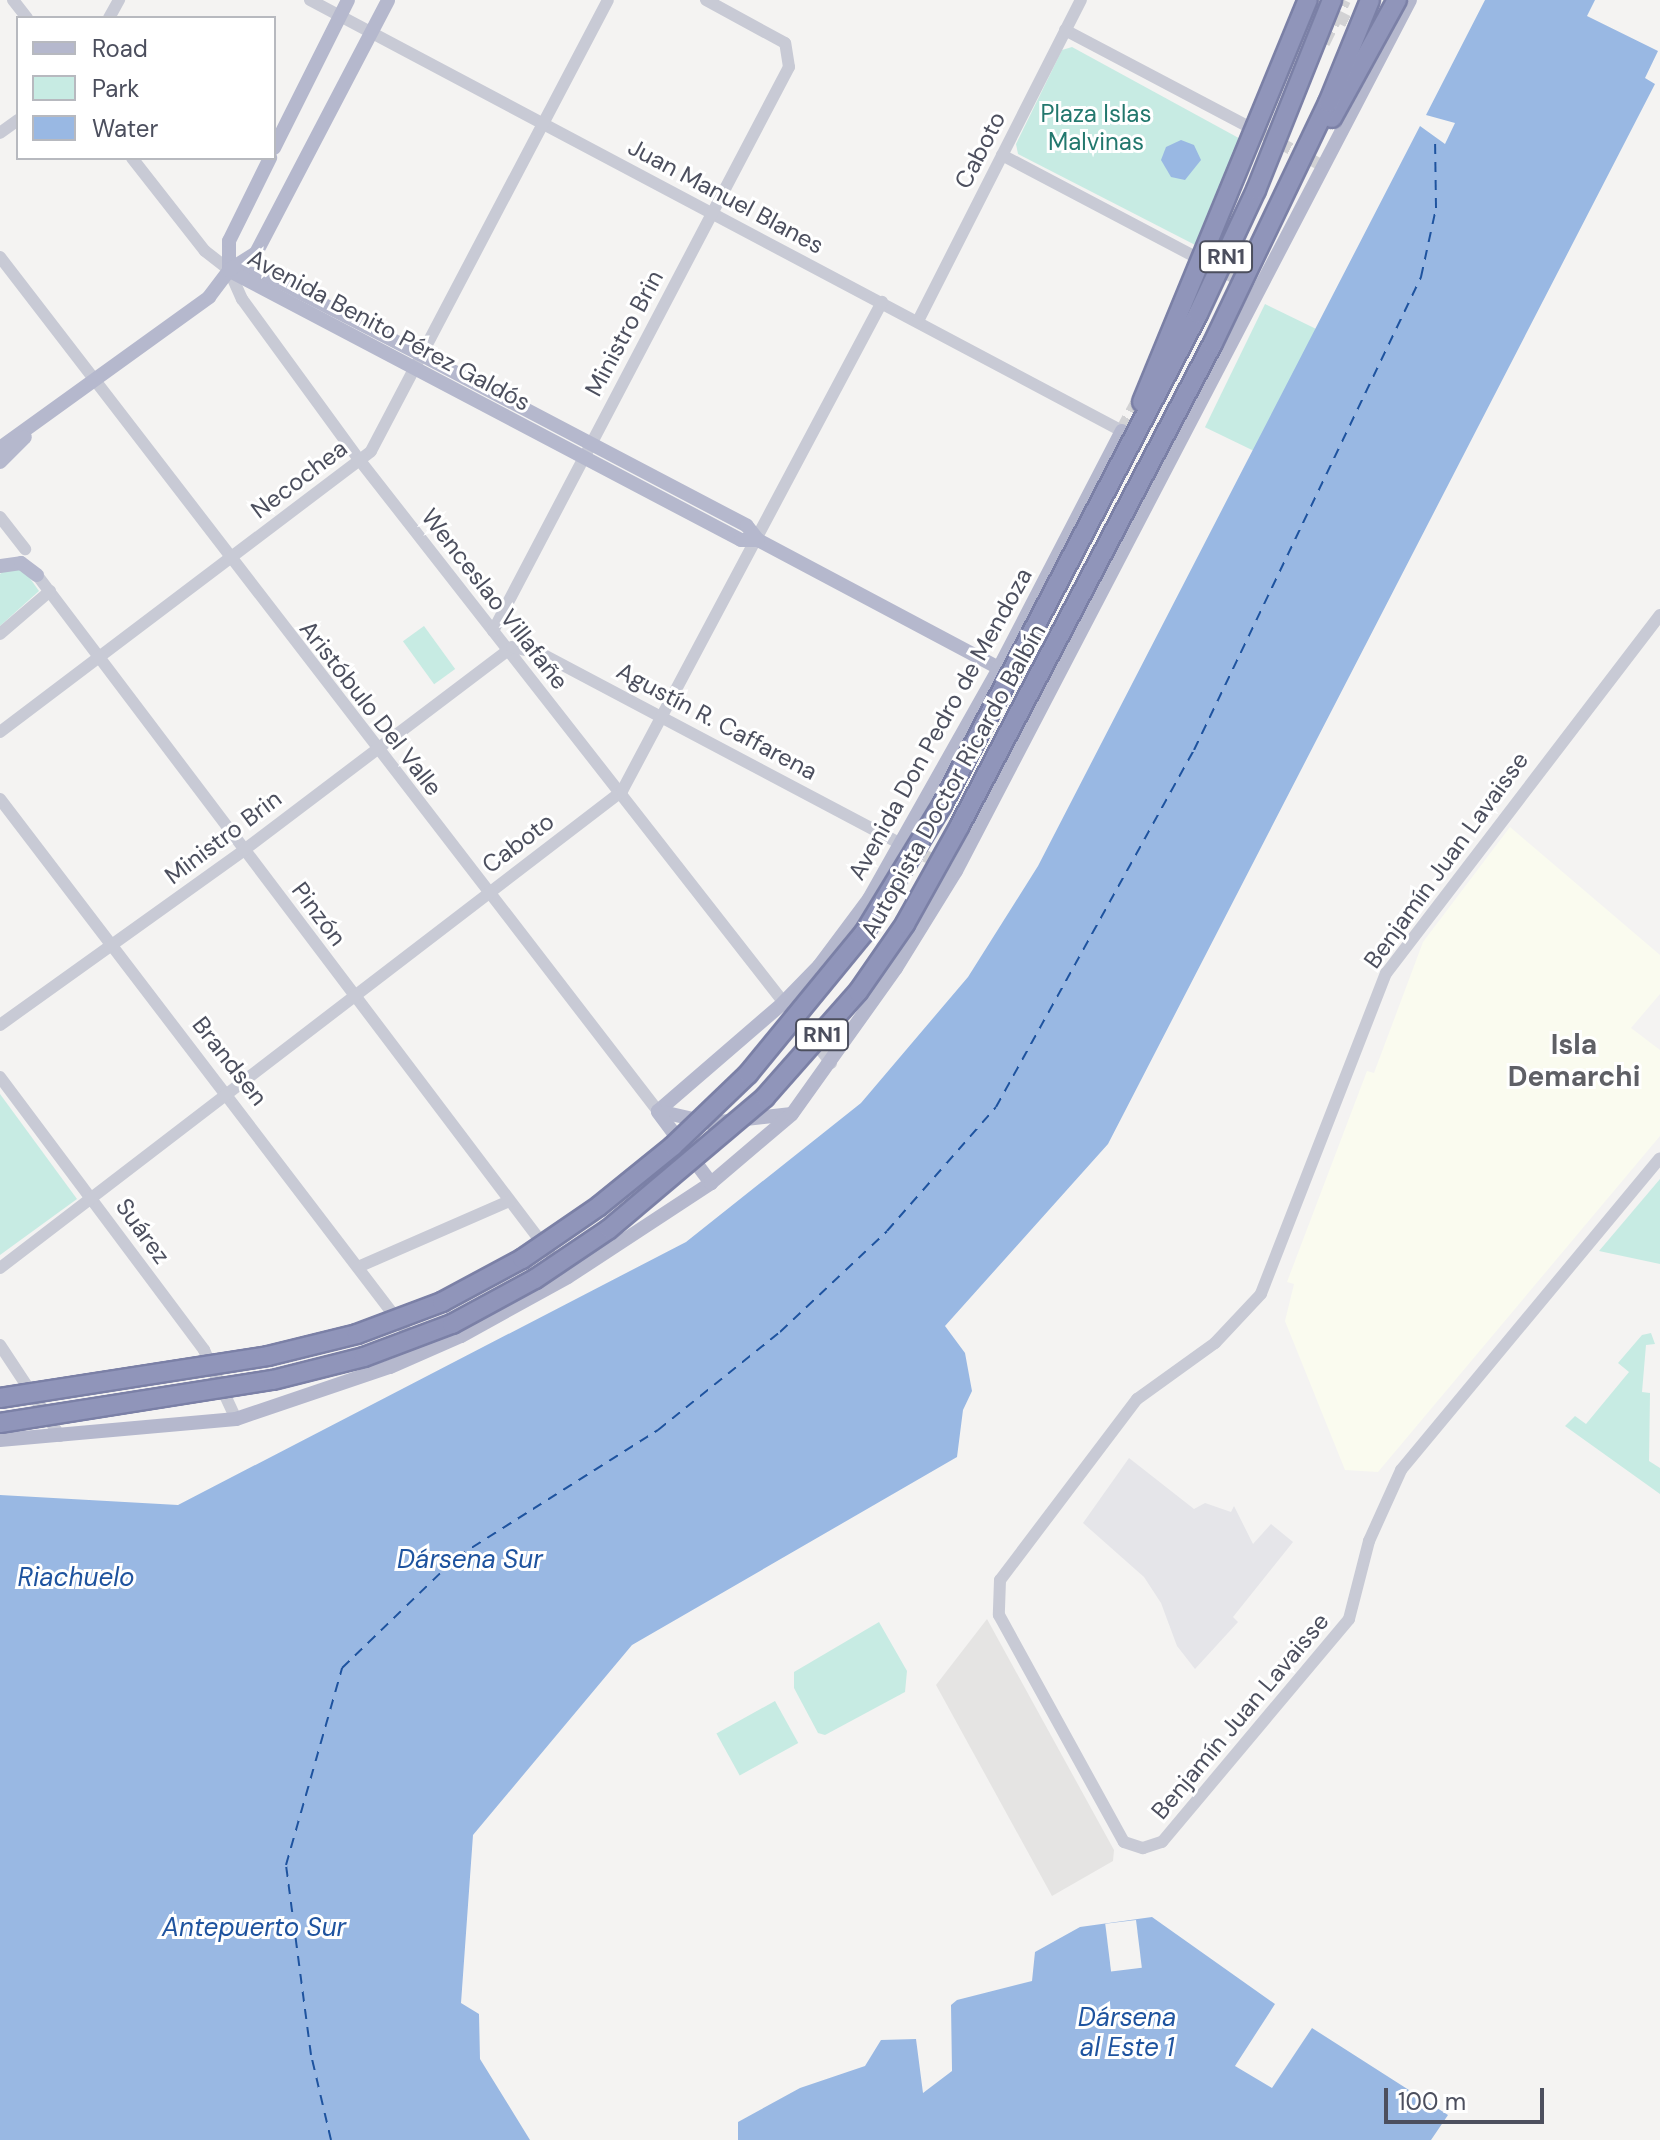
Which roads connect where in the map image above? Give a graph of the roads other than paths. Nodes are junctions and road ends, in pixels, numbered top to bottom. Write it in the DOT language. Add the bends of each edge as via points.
graph roads {
  1 [pos="13,0"];
  2 [pos="310,0"];
  3 [pos="348,0"];
  4 [pos="388,0"];
  5 [pos="608,0"];
  6 [pos="706,0"];
  7 [pos="1081,0"];
  8 [pos="1308,0"];
  9 [pos="1332,0"];
  10 [pos="1356,0"];
  11 [pos="1370,0"];
  12 [pos="1397,0"];
  13 [pos="1410,0"];
  14 [pos="340,15"];
  15 [pos="25,16"];
  16 [pos="1065,30"];
  17 [pos="370,33"];
  18 [pos="543,124"];
  19 [pos="1245,125"];
  20 [pos="276,144"];
  21 [pos="1303,144"];
  22 [pos="1002,155"];
  23 [pos="134,160"];
  24 [pos="269,160"];
  25 [pos="712,213"];
  26 [pos="1274,218"];
  27 [pos="0,257"];
  28 [pos="229,270"];
  29 [pos="1258,290"];
  30 [pos="882,302"];
  31 [pos="918,321"];
  32 [pos="417,361"];
  33 [pos="94,381"];
  34 [pos="29,430"];
  35 [pos="1122,431"];
  36 [pos="591,444"];
  37 [pos="0,448"];
  38 [pos="582,460"];
  39 [pos="0,462"];
  40 [pos="361,462"];
  41 [pos="1101,505"];
  42 [pos="0,517"];
  43 [pos="758,540"];
  44 [pos="25,549"];
  45 [pos="229,559"];
  46 [pos="0,566"];
  47 [pos="37,575"];
  48 [pos="50,591"];
  49 [pos="1660,615"];
  50 [pos="493,631"];
  51 [pos="0,634"];
  52 [pos="507,649"];
  53 [pos="99,656"];
  54 [pos="999,668"];
  55 [pos="664,717"];
  56 [pos="0,732"];
  57 [pos="375,750"];
  58 [pos="619,795"];
  59 [pos="0,799"];
  60 [pos="903,845"];
  61 [pos="244,850"];
  62 [pos="488,893"];
  63 [pos="111,948"];
  64 [pos="356,999"];
  65 [pos="783,1003"];
  66 [pos="0,1025"];
  67 [pos="831,1063"];
  68 [pos="0,1077"];
  69 [pos="230,1096"];
  70 [pos="658,1111"];
  71 [pos="792,1114"];
  72 [pos="1660,1158"];
  73 [pos="711,1183"];
  74 [pos="93,1200"];
  75 [pos="509,1201"];
  76 [pos="358,1267"];
  77 [pos="0,1268"];
  78 [pos="568,1277"];
  79 [pos="495,1317"];
  80 [pos="413,1338"];
  81 [pos="0,1345"];
  82 [pos="423,1353"];
  83 [pos="223,1384"];
  84 [pos="0,1398"];
  85 [pos="44,1412"];
  86 [pos="236,1419"];
  87 [pos="0,1421"];
  88 [pos="60,1436"];
  89 [pos="0,1440"];
  1 -- 15 [label="street"];
  2 -- 14 [label="street, Juan Manuel Blanes"];
  3 -- 14 [label="main road"];
  4 -- 17 [label="main road"];
  5 -- 18 [label="street, Necochea"];
  6 -- 25 [label="street, Ministro Brin" via="783,41 790,56 787,72"];
  7 -- 16 [label="street, Caboto"];
  8 -- 41 [label="highway, bridge"];
  9 -- 41 [label="highway, Autopista Doctor Ricardo Balbín / RN1, bridge" via="1228,253"];
  10 -- 21 [label="highway"];
  11 -- 21 [label="highway, Autopista Doctor Ricardo Balbín / RN1, bridge" via="1328,103"];
  12 -- 26 [label="highway, bridge"];
  13 -- 29 [label="main road"];
  14 -- 17 [label="street, Juan Manuel Blanes"];
  14 -- 20 [label="main road"];
  16 -- 19 [label="street"];
  16 -- 22 [label="street, Caboto"];
  17 -- 18 [label="street, Juan Manuel Blanes"];
  17 -- 28 [label="main road" via="256,253"];
  18 -- 25 [label="street, Juan Manuel Blanes"];
  18 -- 32 [label="street, Necochea"];
  21 -- 26 [label="highway, Autopista Doctor Ricardo Balbín / RN1, bridge"];
  22 -- 29 [label="street"];
  22 -- 31 [label="street, Caboto"];
  23 -- 28 [label="street, Wenceslao Villafañe" via="205,251"];
  24 -- 28 [label="main road" via="229,241"];
  25 -- 30 [label="street, Juan Manuel Blanes"];
  25 -- 36 [label="street, Ministro Brin"];
  26 -- 87 [label="highway, Autopista Doctor Ricardo Balbín / RN1, bridge" via="1116,530 918,901 858,992 765,1097 609,1229 535,1279 452,1324 364,1357 273,1380"];
  27 -- 33 [label="street, Aristóbulo Del Valle"];
  28 -- 32 [label="main road, Avenida Benito Pérez Galdós" via="270,277"];
  28 -- 33 [label="main road" via="213,294"];
  28 -- 40 [label="street, Wenceslao Villafañe" via="242,299"];
  29 -- 67 [label="main road" via="956,871"];
  30 -- 31 [label="street, Juan Manuel Blanes"];
  30 -- 43 [label="street, Caboto"];
  31 -- 35 [label="street, Juan Manuel Blanes"];
  32 -- 36 [label="main road, Avenida Benito Pérez Galdós"];
  32 -- 38 [label="main road, Avenida Benito Pérez Galdós"];
  32 -- 40 [label="street, Necochea"];
  33 -- 34 [label="main road"];
  33 -- 45 [label="street, Aristóbulo Del Valle"];
  34 -- 37 [label="main road"];
  34 -- 39 [label="main road"];
  35 -- 54 [label="main road, Avenida Don Pedro de Mendoza"];
  36 -- 38 [label="street, Ministro Brin"];
  36 -- 43 [label="main road, Avenida Benito Pérez Galdós" via="747,526"];
  38 -- 43 [label="main road, Avenida Benito Pérez Galdós" via="741,540"];
  38 -- 50 [label="street, Ministro Brin"];
  40 -- 45 [label="street, Necochea"];
  40 -- 50 [label="street, Wenceslao Villafañe"];
  41 -- 84 [label="highway, Autopista Doctor Ricardo Balbín / RN1, bridge" via="942,805 864,933 748,1074 637,1177 522,1259 400,1319 268,1356"];
  42 -- 44 [label="street"];
  43 -- 54 [label="main road, Avenida Benito Pérez Galdós"];
  43 -- 55 [label="street, Caboto"];
  45 -- 53 [label="street, Necochea"];
  45 -- 57 [label="street, Aristóbulo Del Valle"];
  46 -- 47 [label="main road" via="21,563"];
  47 -- 48 [label="street, Pinzón"];
  48 -- 51 [label="street"];
  48 -- 53 [label="street, Pinzón"];
  49 -- 72 [label="street, Benjamín Juan Lavaisse" via="1386,973 1261,1294 1215,1343 1137,1399 1000,1580 999,1615 1124,1842 1143,1848 1162,1842 1349,1619 1369,1541 1401,1470"];
  50 -- 52 [label="street, Wenceslao Villafañe"];
  52 -- 55 [label="street, Agustín R. Caffarena" via="535,651"];
  52 -- 57 [label="street, Ministro Brin"];
  52 -- 58 [label="street, Wenceslao Villafañe"];
  53 -- 56 [label="street, Necochea"];
  53 -- 61 [label="street, Pinzón"];
  54 -- 60 [label="main road, Avenida Don Pedro de Mendoza"];
  55 -- 58 [label="street, Caboto"];
  55 -- 60 [label="street, Agustín R. Caffarena"];
  57 -- 61 [label="street, Ministro Brin"];
  57 -- 62 [label="street, Aristóbulo Del Valle"];
  58 -- 62 [label="street, Caboto"];
  58 -- 65 [label="street, Wenceslao Villafañe"];
  59 -- 63 [label="street, Brandsen"];
  60 -- 65 [label="main road, Avenida Don Pedro de Mendoza" via="847,930"];
  61 -- 63 [label="street, Ministro Brin"];
  61 -- 64 [label="street, Pinzón"];
  62 -- 64 [label="street, Caboto"];
  62 -- 70 [label="street, Aristóbulo Del Valle"];
  63 -- 66 [label="street, Ministro Brin"];
  63 -- 69 [label="street, Brandsen"];
  64 -- 69 [label="street, Caboto"];
  64 -- 75 [label="street, Pinzón"];
  65 -- 67 [label="street, Wenceslao Villafañe"];
  65 -- 70 [label="main road, Avenida Don Pedro de Mendoza"];
  67 -- 71 [label="main road"];
  68 -- 74 [label="street, Suárez"];
  69 -- 74 [label="street, Caboto"];
  69 -- 76 [label="street, Brandsen"];
  70 -- 71 [label="main road" via="711,1123"];
  70 -- 73 [label="main road, Aristóbulo Del Valle"];
  71 -- 73 [label="main road"];
  73 -- 78 [label="main road"];
  74 -- 77 [label="street, Caboto"];
  74 -- 83 [label="street, Suárez" via="204,1350"];
  75 -- 76 [label="street"];
  75 -- 78 [label="street, Pinzón"];
  76 -- 80 [label="street, Brandsen"];
  78 -- 79 [label="main road"];
  79 -- 80 [label="main road"];
  79 -- 82 [label="main road"];
  80 -- 82 [label="street, Brandsen"];
  80 -- 83 [label="main road"];
  81 -- 85 [label="street"];
  82 -- 86 [label="main road"];
  83 -- 85 [label="main road"];
  83 -- 86 [label="street, Suárez"];
  85 -- 87 [label="main road"];
  85 -- 88 [label="street"];
  86 -- 88 [label="main road"];
  88 -- 89 [label="main road"];
}
